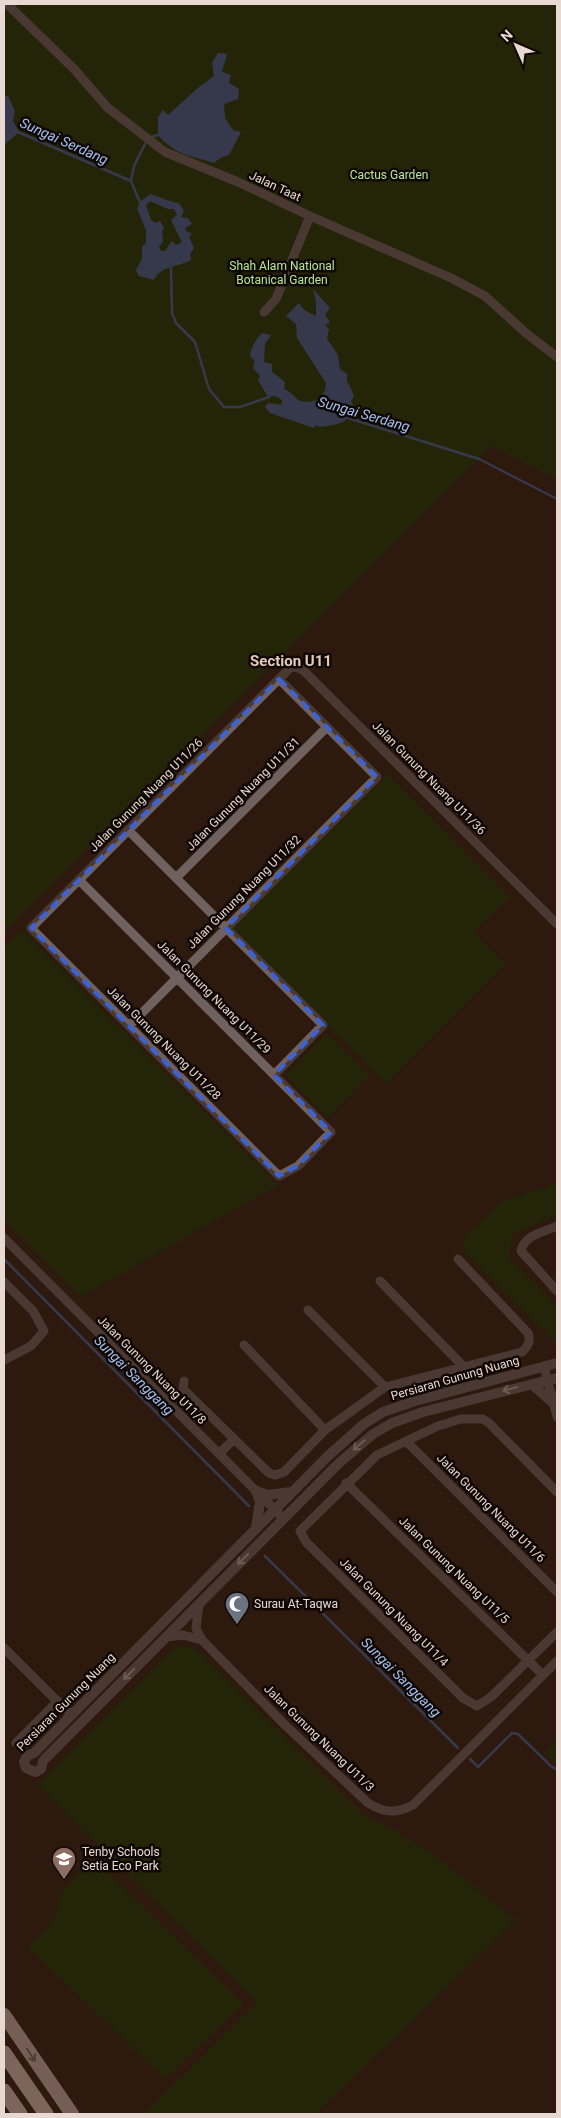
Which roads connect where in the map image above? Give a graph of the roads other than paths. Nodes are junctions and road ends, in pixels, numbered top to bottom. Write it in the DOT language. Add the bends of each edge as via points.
graph roads {
  1 [pos="7,4"];
  2 [pos="310,216"];
  3 [pos="264,312"];
  4 [pos="557,357"];
  5 [pos="279,679"];
  6 [pos="327,727"];
  7 [pos="128,830"];
  8 [pos="176,878"];
  9 [pos="79,880"];
  10 [pos="557,924"];
  11 [pos="31,928"];
  12 [pos="226,928"];
  13 [pos="176,978"];
  14 [pos="129,1026"];
  15 [pos="274,1075"];
  16 [pos="331,1132"];
  17 [pos="557,1226"];
  18 [pos="4,1238"];
  19 [pos="458,1259"];
  20 [pos="380,1281"];
  21 [pos="4,1282"];
  22 [pos="557,1291"];
  23 [pos="308,1310"];
  24 [pos="244,1345"];
  25 [pos="4,1360"];
  26 [pos="557,1363"];
  27 [pos="544,1366"];
  28 [pos="464,1367"];
  29 [pos="552,1379"];
  30 [pos="184,1380"];
  31 [pos="532,1384"];
  32 [pos="385,1387"];
  33 [pos="555,1399"];
  34 [pos="557,1417"];
  35 [pos="325,1430"];
  36 [pos="234,1439"];
  37 [pos="406,1441"];
  38 [pos="219,1454"];
  39 [pos="346,1483"];
  40 [pos="256,1491"];
  41 [pos="293,1491"];
  42 [pos="557,1492"];
  43 [pos="275,1510"];
  44 [pos="283,1518"];
  45 [pos="256,1529"];
  46 [pos="557,1592"];
  47 [pos="199,1604"];
  48 [pos="557,1632"];
  49 [pos="166,1637"];
  50 [pos="202,1640"];
  51 [pos="5,1651"];
  52 [pos="528,1660"];
  53 [pos="557,1661"];
  54 [pos="543,1675"];
  55 [pos="58,1701"];
  56 [pos="71,1715"];
  57 [pos="16,1743"];
  58 [pos="4,2015"];
  59 [pos="4,2053"];
  60 [pos="4,2091"];
  61 [pos="20,2114"];
  62 [pos="46,2114"];
  63 [pos="72,2114"];
  1 -- 2 [label="street, Jalan Taat" via="74,69 108,108 165,152"];
  2 -- 3 [label="street" via="276,299"];
  2 -- 4 [label="street, Jalan Taat" via="434,269 485,296"];
  5 -- 6 [label="street"];
  5 -- 7 [label="street, Jalan Gunung Nuang U11/26"];
  5 -- 10 [label="street, Jalan Gunung Nuang U11/36" via="290,668 303,670"];
  6 -- 8 [label="street, Jalan Gunung Nuang U11/31"];
  6 -- 12 [label="street, Jalan Gunung Nuang U11/32" via="377,777"];
  7 -- 8 [label="street"];
  7 -- 9 [label="street, Jalan Gunung Nuang U11/26"];
  8 -- 12 [label="street"];
  9 -- 11 [label="street, Jalan Gunung Nuang U11/26"];
  9 -- 13 [label="street, Jalan Gunung Nuang U11/29"];
  11 -- 14 [label="street, Jalan Gunung Nuang U11/28"];
  12 -- 13 [label="street, Jalan Gunung Nuang U11/32"];
  12 -- 15 [label="street" via="323,1025"];
  13 -- 14 [label="street, Jalan Gunung Nuang U11/32"];
  13 -- 15 [label="street, Jalan Gunung Nuang U11/29"];
  14 -- 16 [label="street, Jalan Gunung Nuang U11/28" via="279,1176 298,1166"];
  15 -- 16 [label="street, Jalan Gunung Nuang U11/29"];
  17 -- 22 [label="street" via="530,1237 522,1244 521,1251"];
  18 -- 38 [label="street, Jalan Gunung Nuang U11/8"];
  19 -- 28 [label="street" via="528,1333 530,1340 522,1352"];
  20 -- 28 [label="street"];
  21 -- 25 [label="street" via="33,1311 44,1331 31,1346"];
  23 -- 32 [label="street"];
  24 -- 35 [label="street"];
  26 -- 27 [label="street, Persiaran Gunung Nuang"];
  27 -- 29 [label="street"];
  27 -- 41 [label="street, Persiaran Gunung Nuang" via="383,1412 364,1424"];
  28 -- 32 [label="street"];
  29 -- 31 [label="street, Persiaran Gunung Nuang"];
  29 -- 33 [label="street"];
  30 -- 36 [label="street" via="183,1389"];
  31 -- 33 [label="street"];
  31 -- 44 [label="street, Persiaran Gunung Nuang, one-way" via="392,1423 339,1462"];
  32 -- 35 [label="street"];
  33 -- 34 [label="street"];
  35 -- 36 [label="street" via="284,1472 276,1476"];
  36 -- 38 [label="street"];
  37 -- 39 [label="street" via="377,1455"];
  37 -- 42 [label="street" via="461,1419 482,1419"];
  37 -- 46 [label="street, Jalan Gunung Nuang U11/6"];
  38 -- 40 [label="street, Jalan Gunung Nuang U11/8"];
  39 -- 52 [label="street, Jalan Gunung Nuang U11/5"];
  39 -- 52 [label="street, Jalan Gunung Nuang U11/4" via="300,1531 306,1542 463,1698 477,1706 491,1697"];
  40 -- 41 [label="street" via="280,1495"];
  40 -- 43 [label="street, Jalan Gunung Nuang U11/8"];
  40 -- 45 [label="street" via="260,1502"];
  41 -- 43 [label="street, Persiaran Gunung Nuang"];
  43 -- 44 [label="street, Jalan Gunung Nuang U11/8"];
  43 -- 45 [label="street, Persiaran Gunung Nuang"];
  44 -- 47 [label="street, Persiaran Gunung Nuang, one-way"];
  45 -- 56 [label="street, Persiaran Gunung Nuang"];
  47 -- 49 [label="street, Persiaran Gunung Nuang"];
  47 -- 50 [label="street" via="196,1628"];
  48 -- 52 [label="street"];
  49 -- 50 [label="street" via="183,1635"];
  49 -- 56 [label="street, Persiaran Gunung Nuang, one-way" via="43,1761 41,1769 35,1772 28,1770 24,1765 27,1756 34,1753"];
  50 -- 54 [label="street, Jalan Gunung Nuang U11/3" via="368,1803 394,1813 413,1805"];
  51 -- 55 [label="street"];
  52 -- 54 [label="street, Jalan Gunung Nuang U11/5"];
  53 -- 54 [label="street, Jalan Gunung Nuang U11/3"];
  55 -- 56 [label="street"];
  55 -- 57 [label="street"];
  58 -- 63 [label="highway, one-way"];
  59 -- 62 [label="highway"];
  60 -- 61 [label="highway"];
}
